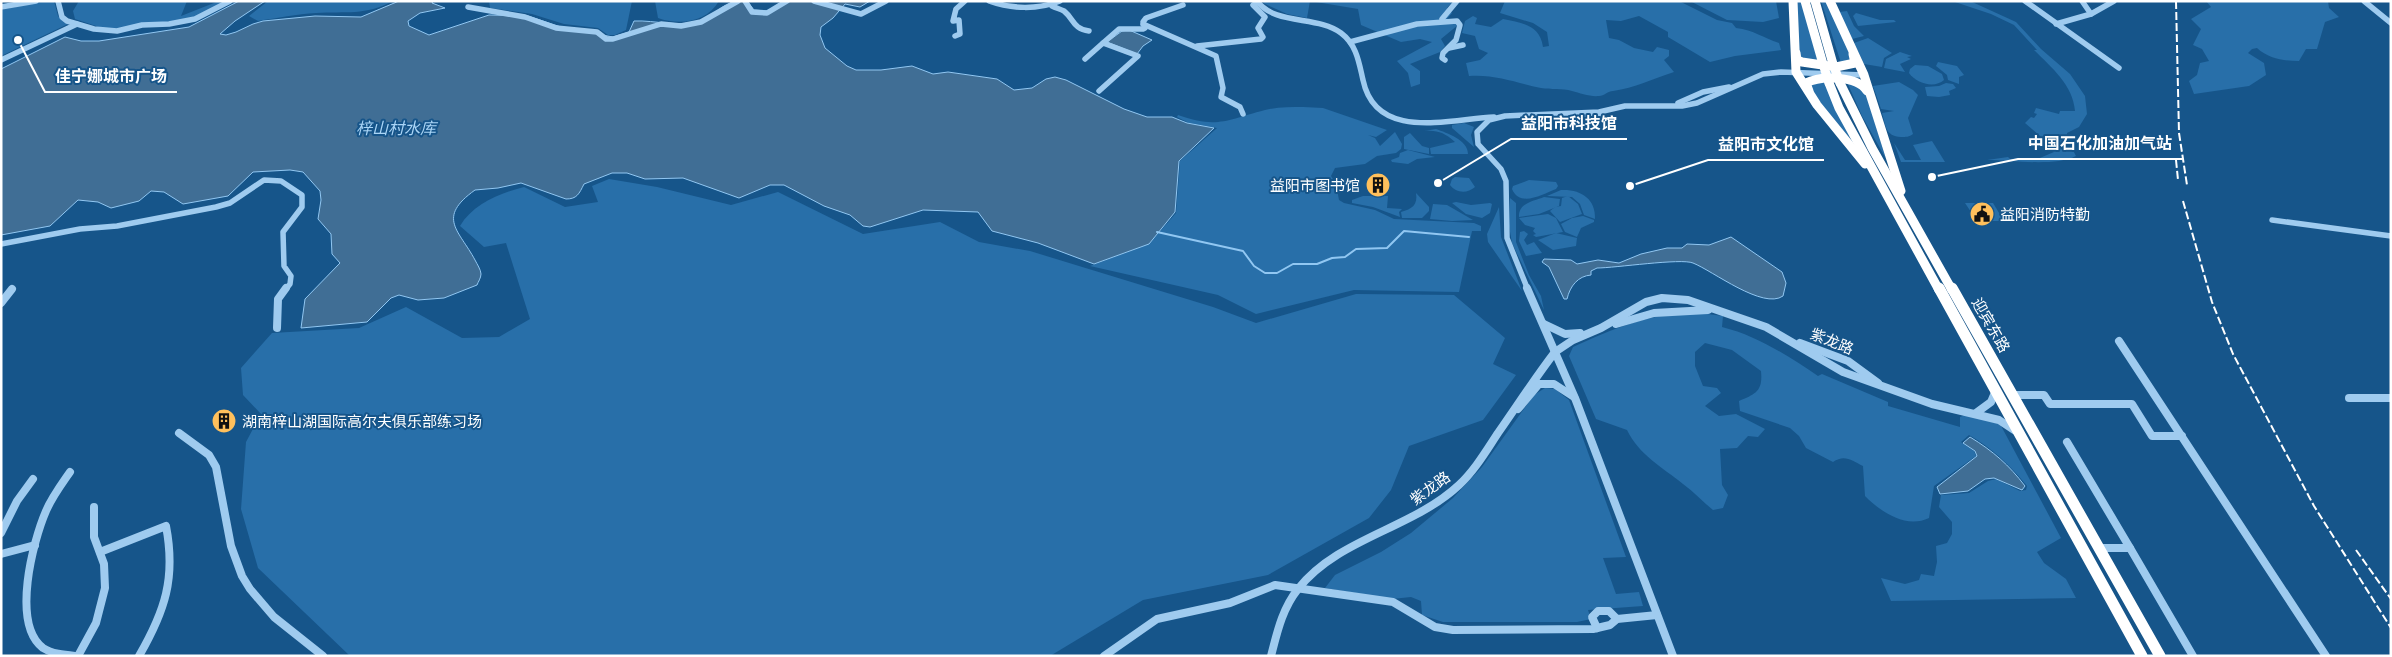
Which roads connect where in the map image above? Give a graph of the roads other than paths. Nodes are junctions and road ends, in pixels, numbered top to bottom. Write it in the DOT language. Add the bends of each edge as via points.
graph roads {
  1 [pos="36,1"];
  2 [pos="58,1"];
  3 [pos="230,1"];
  4 [pos="470,1"];
  5 [pos="738,1"];
  6 [pos="745,1"];
  7 [pos="787,1"];
  8 [pos="814,1"];
  9 [pos="886,1"];
  10 [pos="965,1"];
  11 [pos="989,1"];
  12 [pos="1060,1"];
  13 [pos="1457,1"];
  14 [pos="1793,1"];
  15 [pos="1805,1"];
  16 [pos="1814,1"];
  17 [pos="1830,1"];
  18 [pos="2025,1"];
  19 [pos="2082,1"];
  20 [pos="2114,1"];
  21 [pos="2364,1"];
  22 [pos="2370,1"];
  23 [pos="1257,2"];
  24 [pos="1183,5"];
  25 [pos="1052,6"];
  26 [pos="1,7"];
  27 [pos="2091,14"];
  28 [pos="2391,18"];
  29 [pos="1442,19"];
  30 [pos="2391,23"];
  31 [pos="77,24"];
  32 [pos="1143,24"];
  33 [pos="2056,24"];
  34 [pos="1089,31"];
  35 [pos="955,36"];
  36 [pos="1350,42"];
  37 [pos="1793,42"];
  38 [pos="1103,43"];
  39 [pos="1463,45"];
  40 [pos="1197,46"];
  41 [pos="1449,48"];
  42 [pos="1852,48"];
  43 [pos="1,60"];
  44 [pos="1085,60"];
  45 [pos="1445,60"];
  46 [pos="2119,68"];
  47 [pos="1796,72"];
  48 [pos="1864,75"];
  49 [pos="1835,83"];
  50 [pos="1098,92"];
  51 [pos="1817,105"];
  52 [pos="1875,108"];
  53 [pos="1243,114"];
  54 [pos="1496,117"];
  55 [pos="1464,120"];
  56 [pos="1479,129"];
  57 [pos="1886,191"];
  58 [pos="1907,208"];
  59 [pos="2272,220"];
  60 [pos="2391,236"];
  61 [pos="1,244"];
  62 [pos="12,289"];
  63 [pos="1,302"];
  64 [pos="1721,311"];
  65 [pos="1613,321"];
  66 [pos="1543,323"];
  67 [pos="277,328"];
  68 [pos="1601,328"];
  69 [pos="1788,338"];
  70 [pos="2119,341"];
  71 [pos="1555,352"];
  72 [pos="1888,390"];
  73 [pos="1996,390"];
  74 [pos="2013,395"];
  75 [pos="1575,398"];
  76 [pos="2349,398"];
  77 [pos="2391,398"];
  78 [pos="1976,413"];
  79 [pos="1508,418"];
  80 [pos="179,432"];
  81 [pos="2182,436"];
  82 [pos="2024,441"];
  83 [pos="2067,442"];
  84 [pos="70,472"];
  85 [pos="33,479"];
  86 [pos="94,507"];
  87 [pos="3,522"];
  88 [pos="1,533"];
  89 [pos="35,545"];
  90 [pos="2099,548"];
  91 [pos="2130,548"];
  92 [pos="100,552"];
  93 [pos="1,554"];
  94 [pos="1297,587"];
  95 [pos="1657,616"];
  96 [pos="1617,619"];
  97 [pos="1597,628"];
  98 [pos="77,656"];
  99 [pos="138,656"];
  100 [pos="323,656"];
  101 [pos="1104,656"];
  102 [pos="1271,656"];
  103 [pos="1673,656"];
  104 [pos="2142,656"];
  105 [pos="2160,656"];
  106 [pos="2193,656"];
  107 [pos="2326,656"];
  1 -- 26 [label="street"];
  2 -- 31 [label="street" via="62,17"];
  3 -- 31 [label="street" via="210,14 181,23 106,31"];
  4 -- 5 [label="street" via="467,8 525,17 556,28 597,32 606,39 660,24 681,26 701,22"];
  6 -- 7 [label="street" via="752,12 767,13"];
  8 -- 9 [label="street" via="861,14"];
  10 -- 35 [label="street" via="956,9 953,21 959,20 960,34"];
  11 -- 25 [label="street" via="1004,6"];
  12 -- 25 [label="street"];
  13 -- 29 [label="street"];
  14 -- 37 [label="highway"];
  15 -- 49 [label="highway, 迎宾东路, bridge" via="1823,64"];
  16 -- 49 [label="highway, 迎宾东路, bridge" via="1833,64"];
  17 -- 42 [label="highway"];
  18 -- 33 [label="street"];
  19 -- 27 [label="street"];
  20 -- 27 [label="street"];
  21 -- 30 [label="street"];
  22 -- 28 [label="street"];
  23 -- 36 [label="street" via="1261,7 1285,16 1322,24 1340,32"];
  23 -- 40 [label="street" via="1253,4 1254,8 1265,17 1258,28 1263,37"];
  24 -- 32 [label="street" via="1146,18"];
  25 -- 34 [label="street" via="1065,12 1075,25"];
  27 -- 33 [label="street"];
  29 -- 36 [label="street"];
  29 -- 41 [label="street" via="1457,21 1460,25 1456,40"];
  31 -- 43 [label="street"];
  32 -- 38 [label="street" via="1144,29 1119,29"];
  32 -- 40 [label="street"];
  33 -- 46 [label="street"];
  36 -- 55 [label="street" via="1361,64 1368,101 1381,112 1429,125"];
  37 -- 42 [label="highway" via="1797,60 1807,66 1852,67 1855,63"];
  37 -- 47 [label="highway"];
  38 -- 44 [label="street"];
  38 -- 50 [label="street" via="1138,56"];
  39 -- 41 [label="street"];
  40 -- 53 [label="street" via="1216,56 1223,88 1221,97 1240,107"];
  41 -- 45 [label="street" via="1443,53"];
  42 -- 48 [label="highway"];
  47 -- 48 [label="street"];
  47 -- 51 [label="highway"];
  47 -- 54 [label="street" via="1762,74 1706,101 1682,106 1640,105 1561,122 1517,116"];
  48 -- 52 [label="highway"];
  49 -- 57 [label="highway, 迎宾东路" via="1839,108"];
  49 -- 58 [label="highway, 迎宾东路"];
  51 -- 52 [label="highway" via="1806,85 1810,80 1860,83"];
  51 -- 57 [label="highway"];
  52 -- 58 [label="highway"];
  54 -- 55 [label="street"];
  54 -- 56 [label="street"];
  55 -- 56 [label="street"];
  56 -- 66 [label="street" via="1478,144 1503,173 1506,236"];
  57 -- 73 [label="highway, 迎宾东路"];
  58 -- 74 [label="highway, 迎宾东路"];
  59 -- 60 [label="street"];
  61 -- 67 [label="street" via="80,229 117,226 230,203 264,180 281,181 302,195 303,200 302,207 283,232 284,266 291,276 290,284 278,299"];
  62 -- 63 [label="street"];
  64 -- 65 [label="street, 紫龙路" via="1688,300 1662,298 1646,302"];
  64 -- 68 [label="street, 紫龙路" via="1654,313"];
  64 -- 69 [label="street, 紫龙路" via="1749,319"];
  65 -- 66 [label="street" via="1571,335"];
  65 -- 68 [label="street, 紫龙路"];
  66 -- 71 [label="street"];
  68 -- 71 [label="street, 紫龙路"];
  69 -- 72 [label="street, 紫龙路" via="1844,372"];
  69 -- 72 [label="street, 紫龙路" via="1848,360"];
  70 -- 81 [label="street"];
  71 -- 75 [label="street"];
  71 -- 79 [label="street, 紫龙路"];
  72 -- 78 [label="street, 紫龙路"];
  73 -- 78 [label="street" via="1991,402"];
  73 -- 82 [label="highway, 迎宾东路"];
  74 -- 81 [label="street" via="2044,395 2050,404 2132,404 2152,436"];
  74 -- 90 [label="highway, 迎宾东路"];
  75 -- 79 [label="street" via="1560,387 1539,384"];
  75 -- 95 [label="street"];
  76 -- 77 [label="street"];
  78 -- 82 [label="street, 紫龙路" via="2009,425"];
  79 -- 94 [label="street, 紫龙路" via="1470,474 1440,501 1327,562"];
  80 -- 100 [label="street" via="209,456 216,467 237,564 248,588 282,624"];
  81 -- 107 [label="street"];
  82 -- 104 [label="highway, 迎宾东路"];
  83 -- 91 [label="street"];
  84 -- 89 [label="street" via="45,511"];
  85 -- 87 [label="street"];
  86 -- 92 [label="street" via="96,544"];
  87 -- 88 [label="street"];
  89 -- 93 [label="street"];
  89 -- 98 [label="street" via="27,615 31,630 41,646 59,654"];
  90 -- 91 [label="street"];
  90 -- 105 [label="highway, 迎宾东路"];
  91 -- 106 [label="street"];
  92 -- 98 [label="street" via="105,582 100,611 92,633"];
  92 -- 99 [label="street" via="166,526 172,551 172,578 165,606"];
  94 -- 97 [label="street" via="1393,602 1435,627 1453,630"];
  94 -- 101 [label="street" via="1275,585 1230,603 1156,618"];
  94 -- 102 [label="street, 紫龙路" via="1281,614"];
  95 -- 96 [label="street"];
  95 -- 103 [label="street"];
  96 -- 97 [label="street" via="1610,625"];
  96 -- 97 [label="street" via="1609,611 1598,611 1592,617"];
}
